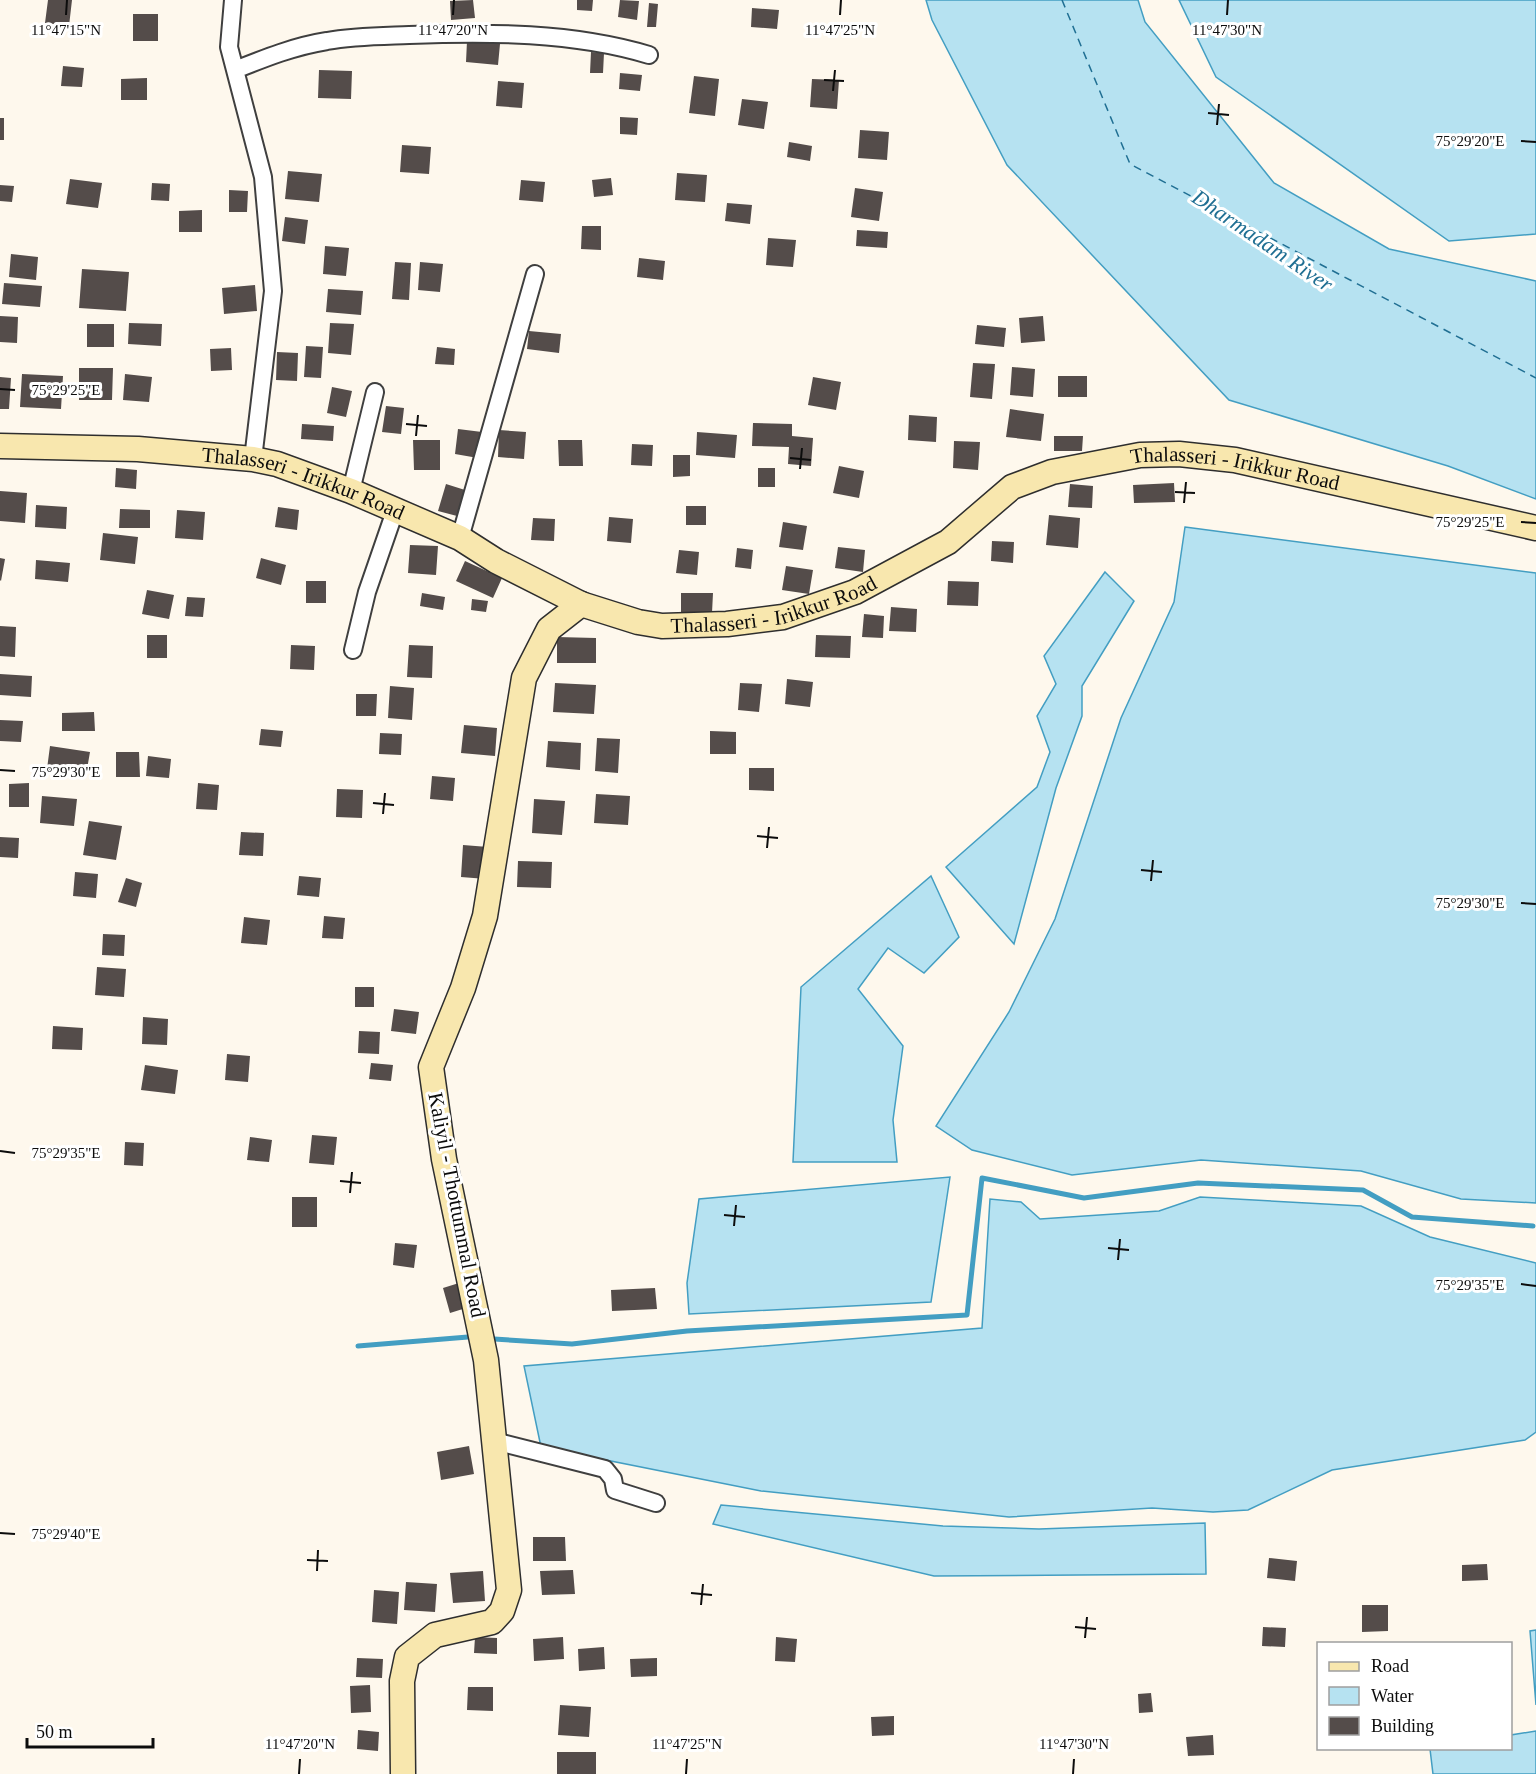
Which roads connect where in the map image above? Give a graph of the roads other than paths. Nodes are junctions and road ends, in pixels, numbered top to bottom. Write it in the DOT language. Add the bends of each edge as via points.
graph roads {
  1 [pos="233,0"];
  2 [pos="649,55"];
  3 [pos="235,70"];
  4 [pos="535,274"];
  5 [pos="375,392"];
  6 [pos="0,446"];
  7 [pos="253,459"];
  8 [pos="351,492"];
  9 [pos="395,511"];
  10 [pos="1536,528"];
  11 [pos="460,538"];
  12 [pos="581,604"];
  13 [pos="353,650"];
  14 [pos="494,1441"];
  15 [pos="656,1503"];
  16 [pos="403,1774"];
  1 -- 3 [label="street" via="229,47"];
  2 -- 3 [label="street" via="610,43 486,33 443,34 327,41"];
  3 -- 7 [label="street" via="263,177 273,291"];
  4 -- 11 [label="street"];
  5 -- 8 [label="street"];
  6 -- 7 [label="main road, Thalasseri - Irikkur Road" via="138,449"];
  7 -- 8 [label="main road, Thalasseri - Irikkur Road" via="291,468"];
  8 -- 9 [label="main road, Thalasseri - Irikkur Road"];
  9 -- 11 [label="main road, Thalasseri - Irikkur Road"];
  9 -- 13 [label="street" via="367,592"];
  10 -- 12 [label="main road, Thalasseri - Irikkur Road" via="1235,460 1179,454 1140,455 1052,472 1012,487 948,542 915,561 855,592 783,617 662,626"];
  11 -- 12 [label="main road, Thalasseri - Irikkur Road"];
  12 -- 14 [label="main road, Kaliyil - Thottummal Road" via="549,629 524,678 485,916 463,988 431,1067 444,1159 480,1323"];
  14 -- 15 [label="street" via="605,1469 615,1490"];
  14 -- 16 [label="main road, Kaliyil - Thottummal Road" via="509,1590 502,1611 492,1622 435,1635 407,1657 402,1681"];
}
